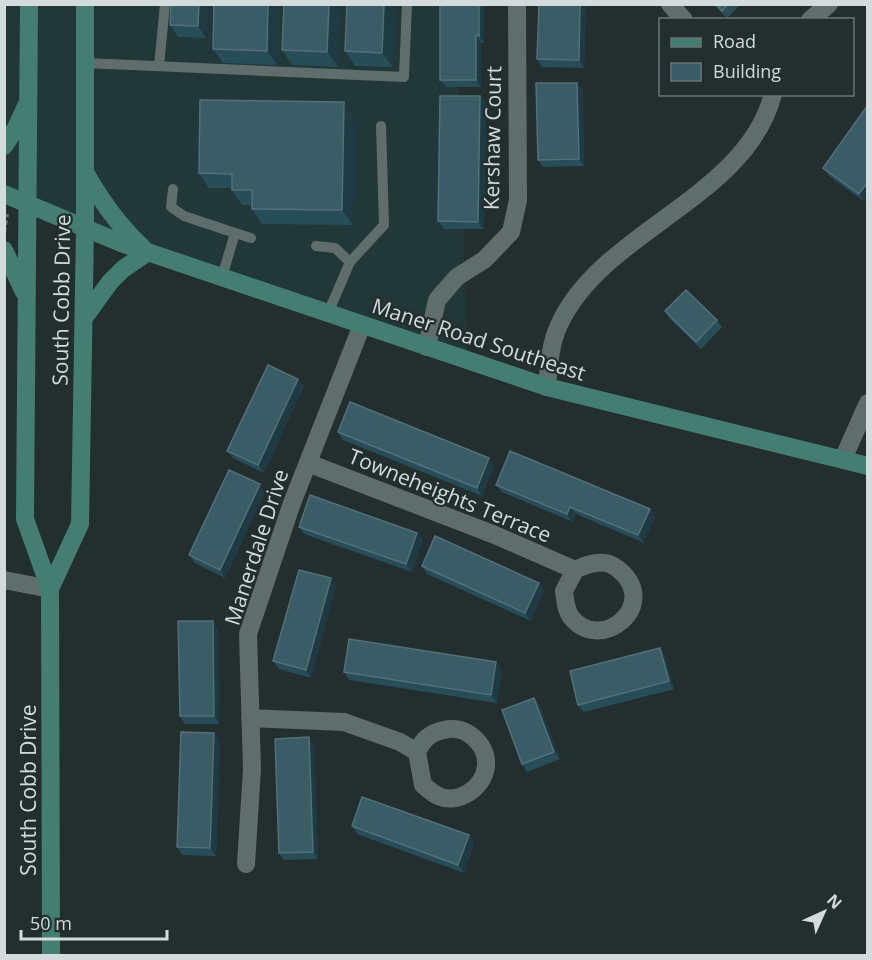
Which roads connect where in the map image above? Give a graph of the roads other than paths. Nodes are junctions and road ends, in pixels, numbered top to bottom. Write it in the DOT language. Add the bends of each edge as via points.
graph roads {
  1 [pos="29,4"];
  2 [pos="85,4"];
  3 [pos="165,4"];
  4 [pos="406,4"];
  5 [pos="517,4"];
  6 [pos="670,4"];
  7 [pos="829,4"];
  8 [pos="682,18"];
  9 [pos="812,18"];
  10 [pos="85,63"];
  11 [pos="159,66"];
  12 [pos="772,96"];
  13 [pos="29,99"];
  14 [pos="381,126"];
  15 [pos="4,146"];
  16 [pos="85,174"];
  17 [pos="173,189"];
  18 [pos="4,194"];
  19 [pos="28,202"];
  20 [pos="85,228"];
  21 [pos="235,233"];
  22 [pos="251,238"];
  23 [pos="316,246"];
  24 [pos="4,250"];
  25 [pos="148,252"];
  26 [pos="350,262"];
  27 [pos="222,277"];
  28 [pos="27,299"];
  29 [pos="328,313"];
  30 [pos="84,318"];
  31 [pos="362,325"];
  32 [pos="427,347"];
  33 [pos="547,387"];
  34 [pos="867,403"];
  35 [pos="843,459"];
  36 [pos="308,464"];
  37 [pos="867,466"];
  38 [pos="575,570"];
  39 [pos="4,579"];
  40 [pos="50,589"];
  41 [pos="250,718"];
  42 [pos="417,752"];
  43 [pos="246,864"];
  44 [pos="51,956"];
  1 -- 13 [label="main road, South Cobb Drive"];
  2 -- 10 [label="main road, South Cobb Drive"];
  3 -- 11 [label="lane"];
  4 -- 11 [label="lane" via="404,77 290,66"];
  5 -- 32 [label="street, Kershaw Court" via="518,200 511,232 484,260 457,277 437,300"];
  6 -- 8 [label="street"];
  7 -- 9 [label="street"];
  10 -- 11 [label="lane"];
  10 -- 16 [label="main road, South Cobb Drive"];
  12 -- 33 [label="street" via="756,134 734,160 686,204 624,248 590,278 559,325 550,353"];
  13 -- 15 [label="main road"];
  13 -- 19 [label="main road, South Cobb Drive"];
  14 -- 26 [label="lane" via="384,225"];
  16 -- 20 [label="main road, South Cobb Drive"];
  16 -- 25 [label="main road" via="117,222"];
  17 -- 21 [label="lane" via="171,207 184,216"];
  18 -- 19 [label="main road, Maner Road Southeast"];
  19 -- 20 [label="main road, Maner Road Southeast"];
  19 -- 28 [label="main road, South Cobb Drive"];
  20 -- 25 [label="main road, Maner Road Southeast"];
  20 -- 30 [label="main road, South Cobb Drive"];
  21 -- 22 [label="lane"];
  21 -- 27 [label="lane"];
  23 -- 26 [label="lane" via="335,248"];
  24 -- 28 [label="main road"];
  25 -- 27 [label="main road, Maner Road Southeast"];
  25 -- 30 [label="main road" via="110,282"];
  26 -- 29 [label="lane"];
  27 -- 29 [label="main road, Maner Road Southeast"];
  28 -- 40 [label="main road, South Cobb Drive" via="25,519"];
  29 -- 31 [label="main road, Maner Road Southeast"];
  30 -- 40 [label="main road, South Cobb Drive" via="80,524"];
  31 -- 32 [label="main road, Maner Road Southeast"];
  31 -- 36 [label="street, Manerdale Drive"];
  32 -- 33 [label="main road, Maner Road Southeast"];
  33 -- 35 [label="main road, Maner Road Southeast"];
  34 -- 35 [label="street"];
  35 -- 37 [label="main road, Maner Road Southeast"];
  36 -- 38 [label="street, Towneheights Terrace" via="495,535"];
  36 -- 41 [label="street, Manerdale Drive" via="248,634"];
  39 -- 40 [label="street"];
  40 -- 44 [label="main road, South Cobb Drive"];
  41 -- 42 [label="street" via="344,722"];
  41 -- 43 [label="street, Manerdale Drive" via="252,769"];
}
